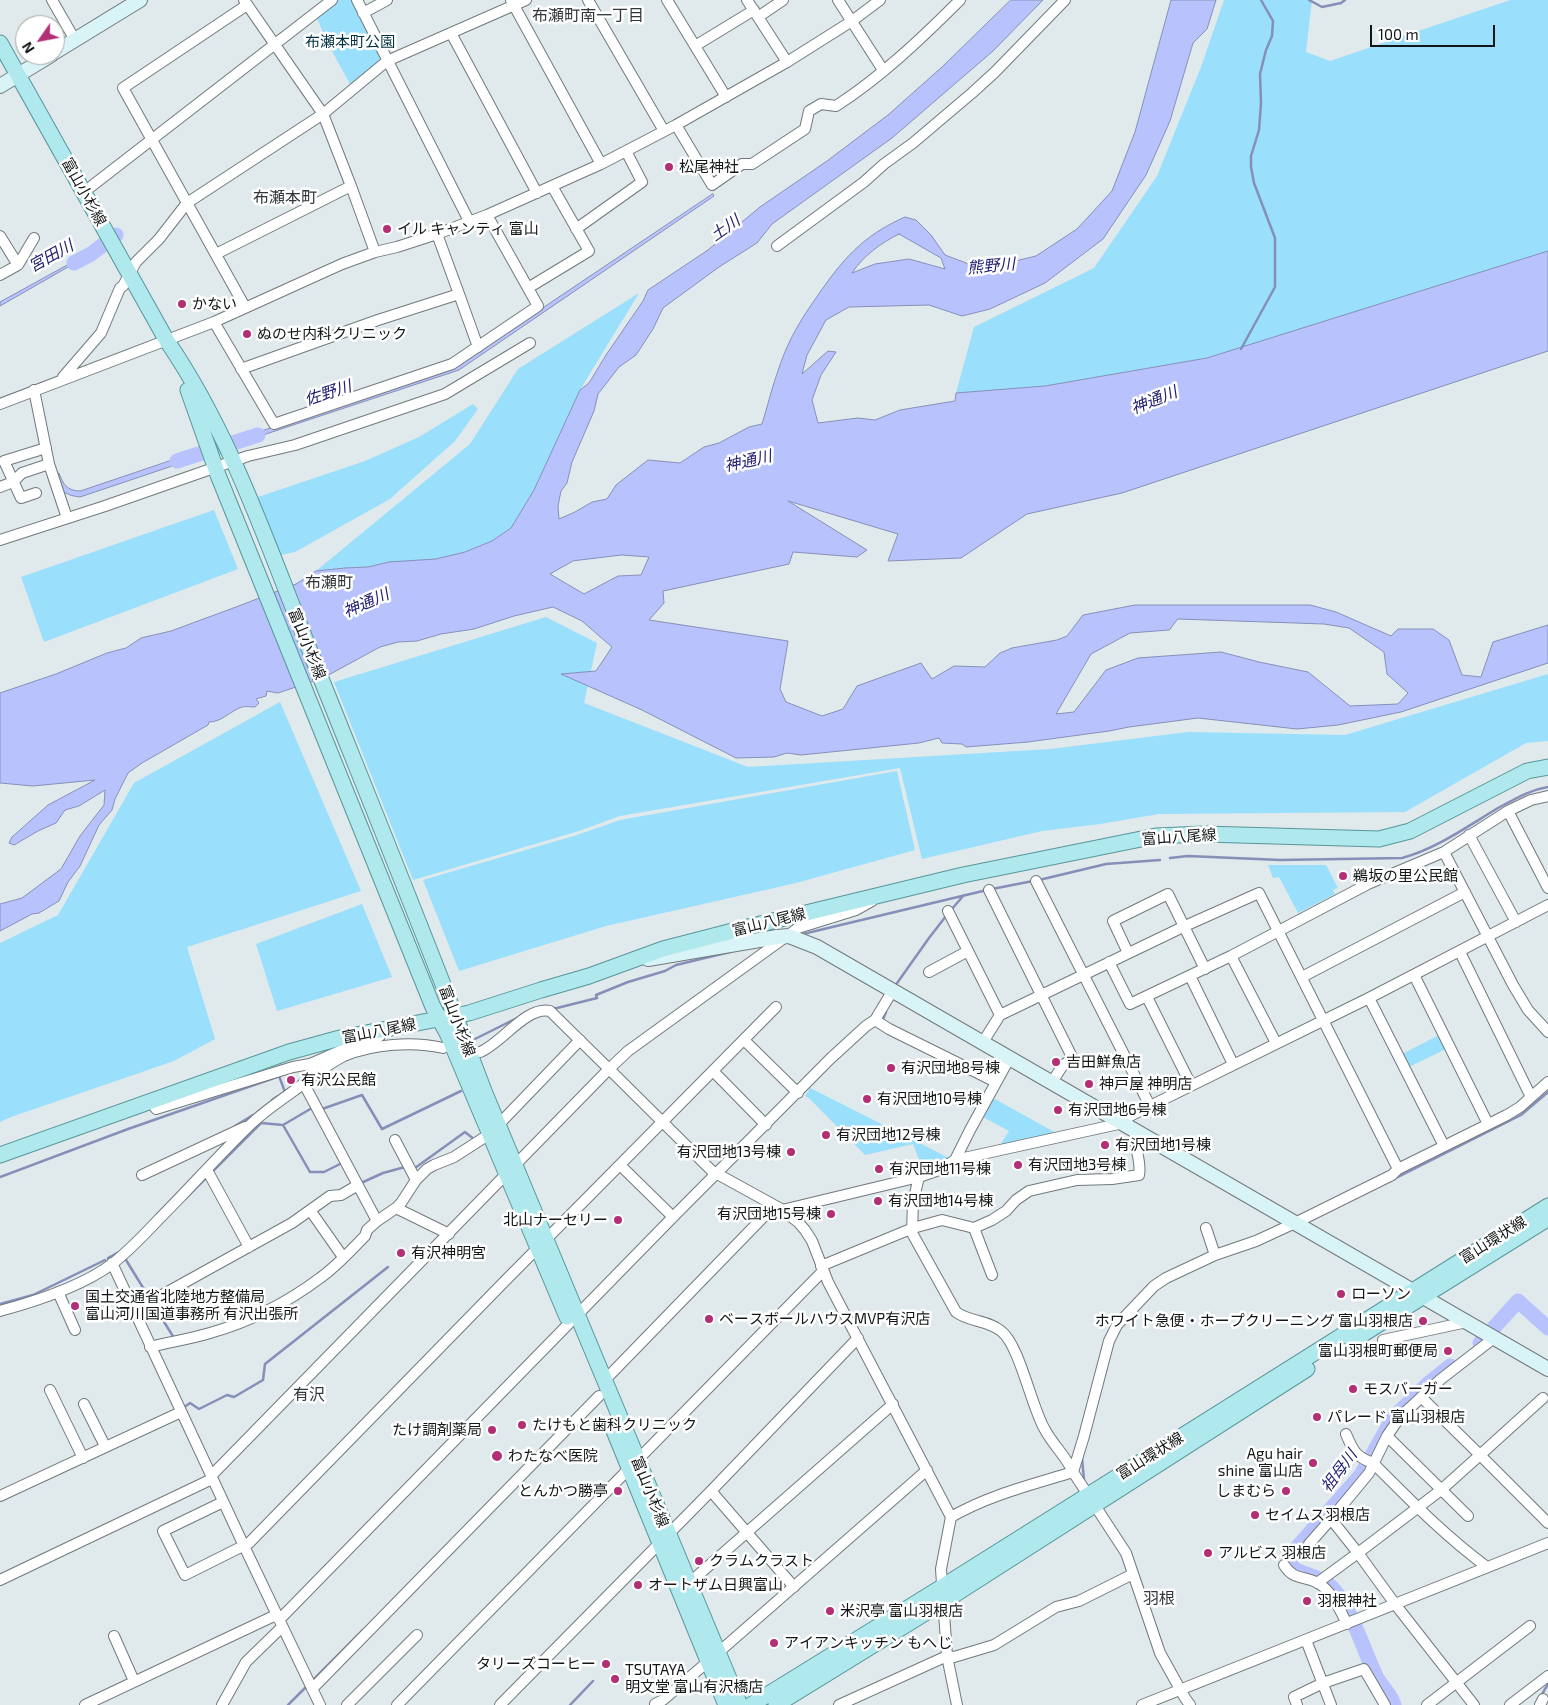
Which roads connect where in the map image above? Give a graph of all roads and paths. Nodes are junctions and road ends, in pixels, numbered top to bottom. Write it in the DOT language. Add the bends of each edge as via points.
graph roads {
  1 [pos="52,0"];
  2 [pos="140,0"];
  3 [pos="332,0"];
  4 [pos="356,0"];
  5 [pos="387,0"];
  6 [pos="526,0"];
  7 [pos="588,0"];
  8 [pos="667,0"];
  9 [pos="748,0"];
  10 [pos="783,0"];
  11 [pos="838,0"];
  12 [pos="880,0"];
  13 [pos="960,0"];
  14 [pos="1065,0"];
  15 [pos="245,2"];
  16 [pos="512,3"];
  17 [pos="320,4"];
  18 [pos="363,13"];
  19 [pos="756,13"];
  20 [pos="852,21"];
  21 [pos="451,33"];
  22 [pos="75,40"];
  23 [pos="0,43"];
  24 [pos="275,44"];
  25 [pos="65,46"];
  26 [pos="695,46"];
  27 [pos="387,61"];
  28 [pos="787,62"];
  29 [pos="34,65"];
  30 [pos="883,70"];
  31 [pos="18,75"];
  32 [pos="0,86"];
  33 [pos="726,97"];
  34 [pos="322,114"];
  35 [pos="676,125"];
  36 [pos="664,131"];
  37 [pos="151,139"];
  38 [pos="626,151"];
  39 [pos="601,164"];
  40 [pos="351,186"];
  41 [pos="552,186"];
  42 [pos="84,192"];
  43 [pos="537,193"];
  44 [pos="187,202"];
  45 [pos="487,215"];
  46 [pos="469,221"];
  47 [pos="576,229"];
  48 [pos="437,234"];
  49 [pos="0,236"];
  50 [pos="34,238"];
  51 [pos="777,246"];
  52 [pos="375,252"];
  53 [pos="216,254"];
  54 [pos="18,265"];
  55 [pos="129,274"];
  56 [pos="0,275"];
  57 [pos="528,288"];
  58 [pos="459,294"];
  59 [pos="246,307"];
  60 [pos="214,322"];
  61 [pos="167,340"];
  62 [pos="530,343"];
  63 [pos="478,347"];
  64 [pos="241,369"];
  65 [pos="62,379"];
  66 [pos="34,390"];
  67 [pos="0,404"];
  68 [pos="46,448"];
  69 [pos="49,464"];
  70 [pos="235,465"];
  71 [pos="217,471"];
  72 [pos="13,482"];
  73 [pos="0,487"];
  74 [pos="36,493"];
  75 [pos="67,518"];
  76 [pos="0,540"];
  77 [pos="1548,767"];
  78 [pos="1548,796"];
  79 [pos="1508,811"];
  80 [pos="1469,835"];
  81 [pos="1444,852"];
  82 [pos="1036,880"];
  83 [pos="1548,888"];
  84 [pos="989,890"];
  85 [pos="889,892"];
  86 [pos="1465,892"];
  87 [pos="1548,905"];
  88 [pos="948,911"];
  89 [pos="1516,922"];
  90 [pos="1185,926"];
  91 [pos="1279,931"];
  92 [pos="789,936"];
  93 [pos="1488,937"];
  94 [pos="968,952"];
  95 [pos="1460,952"];
  96 [pos="1128,953"];
  97 [pos="1231,956"];
  98 [pos="630,962"];
  99 [pos="1110,962"];
  100 [pos="1205,969"];
  101 [pos="929,972"];
  102 [pos="1083,975"];
  103 [pos="1414,975"];
  104 [pos="1190,976"];
  105 [pos="1302,977"];
  106 [pos="893,990"];
  107 [pos="1041,996"];
  108 [pos="1148,996"];
  109 [pos="1369,998"];
  110 [pos="776,1007"];
  111 [pos="436,1013"];
  112 [pos="1000,1015"];
  113 [pos="455,1016"];
  114 [pos="875,1020"];
  115 [pos="1324,1020"];
  116 [pos="411,1024"];
  117 [pos="1548,1032"];
  118 [pos="580,1040"];
  119 [pos="744,1040"];
  120 [pos="983,1042"];
  121 [pos="1276,1043"];
  122 [pos="443,1048"];
  123 [pos="480,1052"];
  124 [pos="1010,1058"];
  125 [pos="310,1064"];
  126 [pos="1233,1064"];
  127 [pos="609,1070"];
  128 [pos="713,1071"];
  129 [pos="315,1074"];
  130 [pos="996,1082"];
  131 [pos="1052,1082"];
  132 [pos="1548,1082"];
  133 [pos="304,1084"];
  134 [pos="1192,1085"];
  135 [pos="798,1093"];
  136 [pos="1531,1098"];
  137 [pos="150,1100"];
  138 [pos="1150,1106"];
  139 [pos="503,1120"];
  140 [pos="663,1121"];
  141 [pos="1123,1123"];
  142 [pos="250,1124"];
  143 [pos="1488,1124"];
  144 [pos="766,1125"];
  145 [pos="1135,1132"];
  146 [pos="485,1137"];
  147 [pos="395,1140"];
  148 [pos="1444,1146"];
  149 [pos="0,1155"];
  150 [pos="955,1160"];
  151 [pos="620,1165"];
  152 [pos="1398,1169"];
  153 [pos="207,1170"];
  154 [pos="511,1170"];
  155 [pos="718,1173"];
  156 [pos="142,1175"];
  157 [pos="919,1177"];
  158 [pos="416,1180"];
  159 [pos="358,1185"];
  160 [pos="1548,1206"];
  161 [pos="396,1208"];
  162 [pos="778,1208"];
  163 [pos="310,1210"];
  164 [pos="673,1217"];
  165 [pos="1548,1218"];
  166 [pos="377,1221"];
  167 [pos="1295,1223"];
  168 [pos="913,1228"];
  169 [pos="974,1228"];
  170 [pos="1206,1228"];
  171 [pos="449,1234"];
  172 [pos="541,1244"];
  173 [pos="249,1246"];
  174 [pos="1215,1255"];
  175 [pos="343,1257"];
  176 [pos="112,1264"];
  177 [pos="822,1269"];
  178 [pos="992,1274"];
  179 [pos="58,1292"];
  180 [pos="1418,1294"];
  181 [pos="0,1311"];
  182 [pos="133,1311"];
  183 [pos="574,1320"];
  184 [pos="1467,1322"];
  185 [pos="75,1330"];
  186 [pos="858,1338"];
  187 [pos="1494,1338"];
  188 [pos="1383,1340"];
  189 [pos="150,1347"];
  190 [pos="1548,1368"];
  191 [pos="604,1381"];
  192 [pos="50,1390"];
  193 [pos="599,1396"];
  194 [pos="1421,1397"];
  195 [pos="1543,1398"];
  196 [pos="84,1404"];
  197 [pos="893,1404"];
  198 [pos="181,1412"];
  199 [pos="1346,1434"];
  200 [pos="1387,1436"];
  201 [pos="105,1446"];
  202 [pos="1480,1455"];
  203 [pos="83,1458"];
  204 [pos="1374,1463"];
  205 [pos="633,1464"];
  206 [pos="927,1470"];
  207 [pos="1073,1472"];
  208 [pos="211,1477"];
  209 [pos="1442,1490"];
  210 [pos="711,1491"];
  211 [pos="0,1496"];
  212 [pos="1091,1500"];
  213 [pos="223,1502"];
  214 [pos="1419,1509"];
  215 [pos="1468,1516"];
  216 [pos="951,1517"];
  217 [pos="1332,1519"];
  218 [pos="1548,1523"];
  219 [pos="747,1532"];
  220 [pos="664,1539"];
  221 [pos="1548,1543"];
  222 [pos="1308,1544"];
  223 [pos="244,1546"];
  224 [pos="1358,1553"];
  225 [pos="1284,1565"];
  226 [pos="1487,1567"];
  227 [pos="1133,1574"];
  228 [pos="0,1580"];
  229 [pos="1318,1583"];
  230 [pos="688,1584"];
  231 [pos="794,1587"];
  232 [pos="942,1595"];
  233 [pos="1395,1604"];
  234 [pos="279,1620"];
  235 [pos="1347,1624"];
  236 [pos="1530,1626"];
  237 [pos="417,1635"];
  238 [pos="114,1636"];
  239 [pos="1306,1640"];
  240 [pos="947,1656"];
  241 [pos="712,1657"];
  242 [pos="1548,1676"];
  243 [pos="134,1680"];
  244 [pos="1457,1682"];
  245 [pos="1324,1683"];
  246 [pos="312,1689"];
  247 [pos="1180,1690"];
  248 [pos="654,1704"];
  249 [pos="85,1705"];
  250 [pos="222,1705"];
  251 [pos="320,1705"];
  252 [pos="347,1705"];
  253 [pos="397,1705"];
  254 [pos="500,1705"];
  255 [pos="726,1705"];
  256 [pos="740,1705"];
  257 [pos="751,1705"];
  258 [pos="776,1705"];
  259 [pos="839,1705"];
  260 [pos="957,1705"];
  261 [pos="1142,1705"];
  262 [pos="1190,1705"];
  263 [pos="1297,1705"];
  264 [pos="1331,1705"];
  265 [pos="1385,1705"];
  266 [pos="1427,1705"];
  267 [pos="1474,1705"];
  268 [pos="1510,1705"];
  1 -- 22 [label="street"];
  2 -- 22 [label="street"];
  3 -- 17 [label="street"];
  4 -- 18 [label="street"];
  5 -- 18 [label="street"];
  6 -- 16 [label="street"];
  7 -- 36 [label="street"];
  8 -- 26 [label="street"];
  9 -- 19 [label="street"];
  10 -- 19 [label="street"];
  11 -- 20 [label="street"];
  12 -- 20 [label="street"];
  13 -- 30 [label="street"];
  14 -- 51 [label="street" via="972,93 864,182"];
  15 -- 24 [label="street"];
  15 -- 37 [label="street" via="123,88"];
  16 -- 21 [label="street"];
  16 -- 39 [label="street"];
  17 -- 24 [label="street"];
  18 -- 27 [label="street"];
  19 -- 26 [label="street"];
  19 -- 28 [label="street"];
  20 -- 28 [label="street"];
  20 -- 30 [label="street"];
  21 -- 27 [label="street"];
  21 -- 43 [label="street"];
  22 -- 25 [label="street"];
  23 -- 31 [label="main road, 富山小杉線"];
  24 -- 34 [label="street"];
  24 -- 37 [label="street"];
  26 -- 33 [label="street"];
  27 -- 34 [label="street"];
  27 -- 46 [label="street"];
  28 -- 33 [label="street"];
  29 -- 31 [label="street"];
  30 -- 35 [label="street" via="836,106 821,104 809,111 805,129 752,164 742,164 712,185"];
  31 -- 32 [label="street"];
  31 -- 42 [label="main road, 富山小杉線"];
  33 -- 35 [label="street"];
  34 -- 40 [label="street"];
  34 -- 44 [label="street"];
  35 -- 36 [label="street"];
  36 -- 38 [label="street"];
  37 -- 42 [label="street"];
  37 -- 44 [label="street"];
  38 -- 39 [label="street"];
  38 -- 47 [label="street" via="642,182"];
  39 -- 41 [label="street"];
  40 -- 52 [label="street"];
  40 -- 53 [label="street"];
  41 -- 43 [label="street"];
  41 -- 47 [label="street"];
  42 -- 55 [label="main road, 富山小杉線"];
  43 -- 45 [label="street"];
  44 -- 53 [label="street"];
  44 -- 55 [label="street"];
  45 -- 46 [label="street"];
  45 -- 57 [label="street"];
  46 -- 48 [label="street"];
  47 -- 57 [label="street" via="589,251"];
  48 -- 52 [label="street"];
  48 -- 58 [label="street"];
  49 -- 54 [label="street"];
  50 -- 54 [label="street"];
  52 -- 59 [label="street"];
  53 -- 59 [label="street"];
  54 -- 56 [label="street"];
  55 -- 61 [label="main road, 富山小杉線"];
  55 -- 65 [label="street" via="101,333"];
  57 -- 63 [label="street" via="538,306"];
  58 -- 63 [label="street"];
  58 -- 64 [label="street"];
  59 -- 60 [label="street"];
  60 -- 61 [label="street"];
  60 -- 64 [label="street"];
  61 -- 65 [label="street"];
  61 -- 70 [label="main road, 富山小杉線" via="188,372"];
  61 -- 71 [label="main road, 富山小杉線"];
  62 -- 70 [label="street" via="446,394"];
  63 -- 64 [label="street" via="452,364 274,424"];
  65 -- 66 [label="street"];
  66 -- 67 [label="street"];
  66 -- 68 [label="street"];
  68 -- 69 [label="street"];
  68 -- 72 [label="street" via="4,461"];
  69 -- 72 [label="street" via="22,473"];
  69 -- 75 [label="street"];
  70 -- 71 [label="street"];
  70 -- 113 [label="main road, 富山小杉線"];
  71 -- 75 [label="street"];
  71 -- 111 [label="main road, 富山小杉線"];
  72 -- 73 [label="street"];
  72 -- 74 [label="street" via="21,498"];
  75 -- 76 [label="street"];
  77 -- 85 [label="main road, 富山八尾線" via="1528,771 1410,831 1380,839 1204,834 1156,836"];
  78 -- 79 [label="street"];
  79 -- 80 [label="street"];
  79 -- 83 [label="street"];
  80 -- 81 [label="street"];
  80 -- 89 [label="street"];
  81 -- 86 [label="street"];
  81 -- 91 [label="street" via="1368,884"];
  82 -- 102 [label="street"];
  84 -- 107 [label="street"];
  85 -- 92 [label="street" via="856,910 798,928"];
  85 -- 98 [label="main road, 富山八尾線" via="663,950"];
  86 -- 93 [label="street"];
  86 -- 105 [label="street"];
  87 -- 89 [label="street"];
  88 -- 94 [label="street"];
  89 -- 93 [label="street"];
  90 -- 91 [label="street" via="1259,893"];
  90 -- 96 [label="street"];
  90 -- 96 [label="street" via="1168,894 1113,921"];
  90 -- 100 [label="street"];
  91 -- 97 [label="street"];
  91 -- 105 [label="street"];
  92 -- 98 [label="street"];
  92 -- 106 [label="street" via="817,947"];
  92 -- 127 [label="street" via="628,1051"];
  93 -- 95 [label="street"];
  93 -- 117 [label="street" via="1528,1010"];
  94 -- 101 [label="street"];
  94 -- 112 [label="street"];
  95 -- 103 [label="street"];
  95 -- 136 [label="street"];
  96 -- 99 [label="street"];
  97 -- 100 [label="street"];
  97 -- 121 [label="street"];
  98 -- 113 [label="main road, 富山八尾線"];
  99 -- 102 [label="street"];
  99 -- 108 [label="street" via="1130,1004"];
  100 -- 104 [label="street"];
  102 -- 107 [label="street"];
  102 -- 138 [label="street"];
  103 -- 109 [label="street"];
  103 -- 143 [label="street"];
  104 -- 108 [label="street"];
  104 -- 126 [label="street"];
  105 -- 115 [label="street"];
  106 -- 114 [label="street"];
  106 -- 120 [label="street"];
  107 -- 112 [label="street"];
  107 -- 131 [label="street" via="1073,1059 1063,1065"];
  108 -- 134 [label="street"];
  109 -- 115 [label="street"];
  109 -- 148 [label="street"];
  110 -- 119 [label="street"];
  111 -- 113 [label="main road, 富山八尾線"];
  111 -- 116 [label="main road, 富山八尾線"];
  111 -- 154 [label="main road, 富山小杉線"];
  112 -- 120 [label="street"];
  113 -- 154 [label="main road, 富山小杉線"];
  114 -- 130 [label="street"];
  114 -- 135 [label="street" via="830,1059"];
  115 -- 121 [label="street"];
  115 -- 152 [label="street"];
  116 -- 125 [label="street"];
  116 -- 137 [label="main road, 富山八尾線" via="289,1052"];
  118 -- 123 [label="street" via="550,1011 544,1010 525,1018"];
  118 -- 127 [label="street"];
  118 -- 139 [label="street"];
  119 -- 128 [label="street"];
  119 -- 135 [label="street"];
  120 -- 124 [label="street"];
  121 -- 126 [label="street"];
  122 -- 129 [label="street" via="377,1047 344,1056"];
  124 -- 130 [label="street"];
  124 -- 131 [label="street"];
  125 -- 129 [label="street"];
  125 -- 137 [label="street" via="156,1109"];
  126 -- 134 [label="street"];
  127 -- 140 [label="street"];
  127 -- 154 [label="street"];
  128 -- 140 [label="street"];
  128 -- 144 [label="street"];
  129 -- 133 [label="street"];
  130 -- 150 [label="street"];
  131 -- 141 [label="street"];
  132 -- 136 [label="street"];
  133 -- 142 [label="street"];
  133 -- 159 [label="street"];
  134 -- 138 [label="street"];
  135 -- 144 [label="street"];
  136 -- 143 [label="street"];
  137 -- 149 [label="main road, 富山八尾線"];
  138 -- 141 [label="street"];
  140 -- 151 [label="street"];
  140 -- 155 [label="street" via="712,1171"];
  141 -- 145 [label="street"];
  141 -- 150 [label="street"];
  142 -- 153 [label="street"];
  142 -- 156 [label="street"];
  143 -- 148 [label="street"];
  144 -- 155 [label="street"];
  145 -- 167 [label="street"];
  145 -- 169 [label="street" via="1139,1175 1077,1180 1029,1191 1006,1211"];
  146 -- 158 [label="street" via="454,1157 434,1164"];
  147 -- 158 [label="street"];
  148 -- 152 [label="street"];
  150 -- 157 [label="street"];
  151 -- 164 [label="street"];
  151 -- 172 [label="street"];
  152 -- 167 [label="street"];
  153 -- 173 [label="street"];
  153 -- 176 [label="street"];
  154 -- 171 [label="street"];
  154 -- 172 [label="main road, 富山小杉線"];
  155 -- 162 [label="street"];
  155 -- 164 [label="street"];
  157 -- 162 [label="street"];
  157 -- 168 [label="street" via="913,1202"];
  158 -- 161 [label="street"];
  159 -- 163 [label="street" via="341,1195 330,1196"];
  159 -- 166 [label="street"];
  160 -- 180 [label="main road, 富山環状線"];
  161 -- 166 [label="street"];
  161 -- 171 [label="street"];
  162 -- 177 [label="street" via="805,1230"];
  162 -- 191 [label="street"];
  163 -- 173 [label="street"];
  163 -- 175 [label="street"];
  164 -- 183 [label="street"];
  165 -- 180 [label="main road, 富山環状線"];
  166 -- 175 [label="street"];
  167 -- 174 [label="street"];
  167 -- 180 [label="street"];
  168 -- 169 [label="street" via="942,1220"];
  168 -- 177 [label="street"];
  168 -- 207 [label="street" via="912,1233 956,1312 963,1318 1002,1331 1012,1346 1043,1427"];
  169 -- 178 [label="street"];
  170 -- 174 [label="street"];
  171 -- 208 [label="street"];
  172 -- 183 [label="main road, 富山小杉線"];
  172 -- 223 [label="street"];
  173 -- 182 [label="street"];
  174 -- 207 [label="street" via="1154,1286 1117,1325 1109,1341"];
  175 -- 189 [label="street" via="321,1277 263,1312 211,1333"];
  176 -- 179 [label="street"];
  176 -- 182 [label="street"];
  177 -- 186 [label="street"];
  177 -- 205 [label="street"];
  179 -- 181 [label="street"];
  179 -- 185 [label="street"];
  180 -- 184 [label="street"];
  180 -- 212 [label="main road, 富山環状線"];
  182 -- 189 [label="street"];
  183 -- 191 [label="main road, 富山小杉線"];
  183 -- 193 [label="main road, 富山小杉線"];
  183 -- 234 [label="street"];
  184 -- 187 [label="street"];
  184 -- 188 [label="street"];
  186 -- 197 [label="street"];
  186 -- 210 [label="street"];
  187 -- 190 [label="street"];
  187 -- 194 [label="street"];
  189 -- 198 [label="street"];
  191 -- 205 [label="main road, 富山小杉線"];
  192 -- 203 [label="street"];
  193 -- 205 [label="main road, 富山小杉線"];
  193 -- 246 [label="street"];
  194 -- 200 [label="street" via="1400,1417"];
  194 -- 202 [label="street"];
  195 -- 202 [label="street"];
  196 -- 201 [label="street"];
  197 -- 206 [label="street"];
  197 -- 219 [label="street"];
  198 -- 201 [label="street"];
  198 -- 208 [label="street"];
  199 -- 204 [label="street" via="1353,1451"];
  200 -- 204 [label="street"];
  200 -- 209 [label="street"];
  201 -- 203 [label="street"];
  202 -- 209 [label="street"];
  202 -- 218 [label="street"];
  203 -- 211 [label="street"];
  204 -- 214 [label="street"];
  204 -- 217 [label="street"];
  205 -- 220 [label="main road, 富山小杉線"];
  205 -- 253 [label="street"];
  206 -- 216 [label="street"];
  206 -- 231 [label="street"];
  207 -- 212 [label="street"];
  207 -- 216 [label="street" via="1006,1492"];
  208 -- 213 [label="street"];
  208 -- 228 [label="street"];
  209 -- 214 [label="street"];
  209 -- 215 [label="street"];
  210 -- 219 [label="street"];
  210 -- 220 [label="street"];
  212 -- 227 [label="street" via="1126,1553"];
  212 -- 232 [label="main road, 富山環状線"];
  213 -- 223 [label="street"];
  213 -- 223 [label="street" via="163,1531 185,1575"];
  214 -- 224 [label="street"];
  214 -- 226 [label="street"];
  216 -- 232 [label="street" via="941,1569"];
  217 -- 222 [label="street"];
  217 -- 224 [label="street"];
  219 -- 230 [label="street"];
  219 -- 231 [label="street"];
  220 -- 230 [label="main road, 富山小杉線"];
  220 -- 241 [label="main road, 富山小杉線"];
  220 -- 254 [label="street"];
  221 -- 226 [label="street"];
  223 -- 234 [label="street"];
  224 -- 229 [label="street"];
  224 -- 233 [label="street"];
  225 -- 229 [label="street" via="1291,1574"];
  226 -- 233 [label="street"];
  227 -- 240 [label="street" via="1079,1601 1056,1607 994,1645 954,1657"];
  227 -- 247 [label="street" via="1160,1653"];
  229 -- 235 [label="street" via="1329,1593"];
  230 -- 241 [label="main road, 富山小杉線"];
  231 -- 241 [label="street"];
  232 -- 240 [label="street"];
  232 -- 257 [label="main road, 富山環状線"];
  232 -- 258 [label="main road, 富山環状線"];
  233 -- 235 [label="street"];
  233 -- 244 [label="street"];
  234 -- 243 [label="street"];
  234 -- 246 [label="street"];
  234 -- 250 [label="street" via="246,1662"];
  235 -- 239 [label="street"];
  236 -- 244 [label="street"];
  237 -- 252 [label="street"];
  238 -- 243 [label="street"];
  239 -- 245 [label="street"];
  239 -- 247 [label="street"];
  240 -- 259 [label="street"];
  240 -- 260 [label="street"];
  241 -- 248 [label="street" via="663,1700"];
  241 -- 255 [label="main road, 富山小杉線"];
  241 -- 256 [label="main road, 富山小杉線"];
  242 -- 268 [label="street"];
  243 -- 249 [label="street"];
  244 -- 266 [label="street"];
  244 -- 267 [label="street"];
  245 -- 263 [label="street" via="1294,1697"];
  245 -- 264 [label="street"];
  245 -- 265 [label="street" via="1364,1669"];
  246 -- 251 [label="street"];
  247 -- 261 [label="street"];
  247 -- 262 [label="street"];
}
